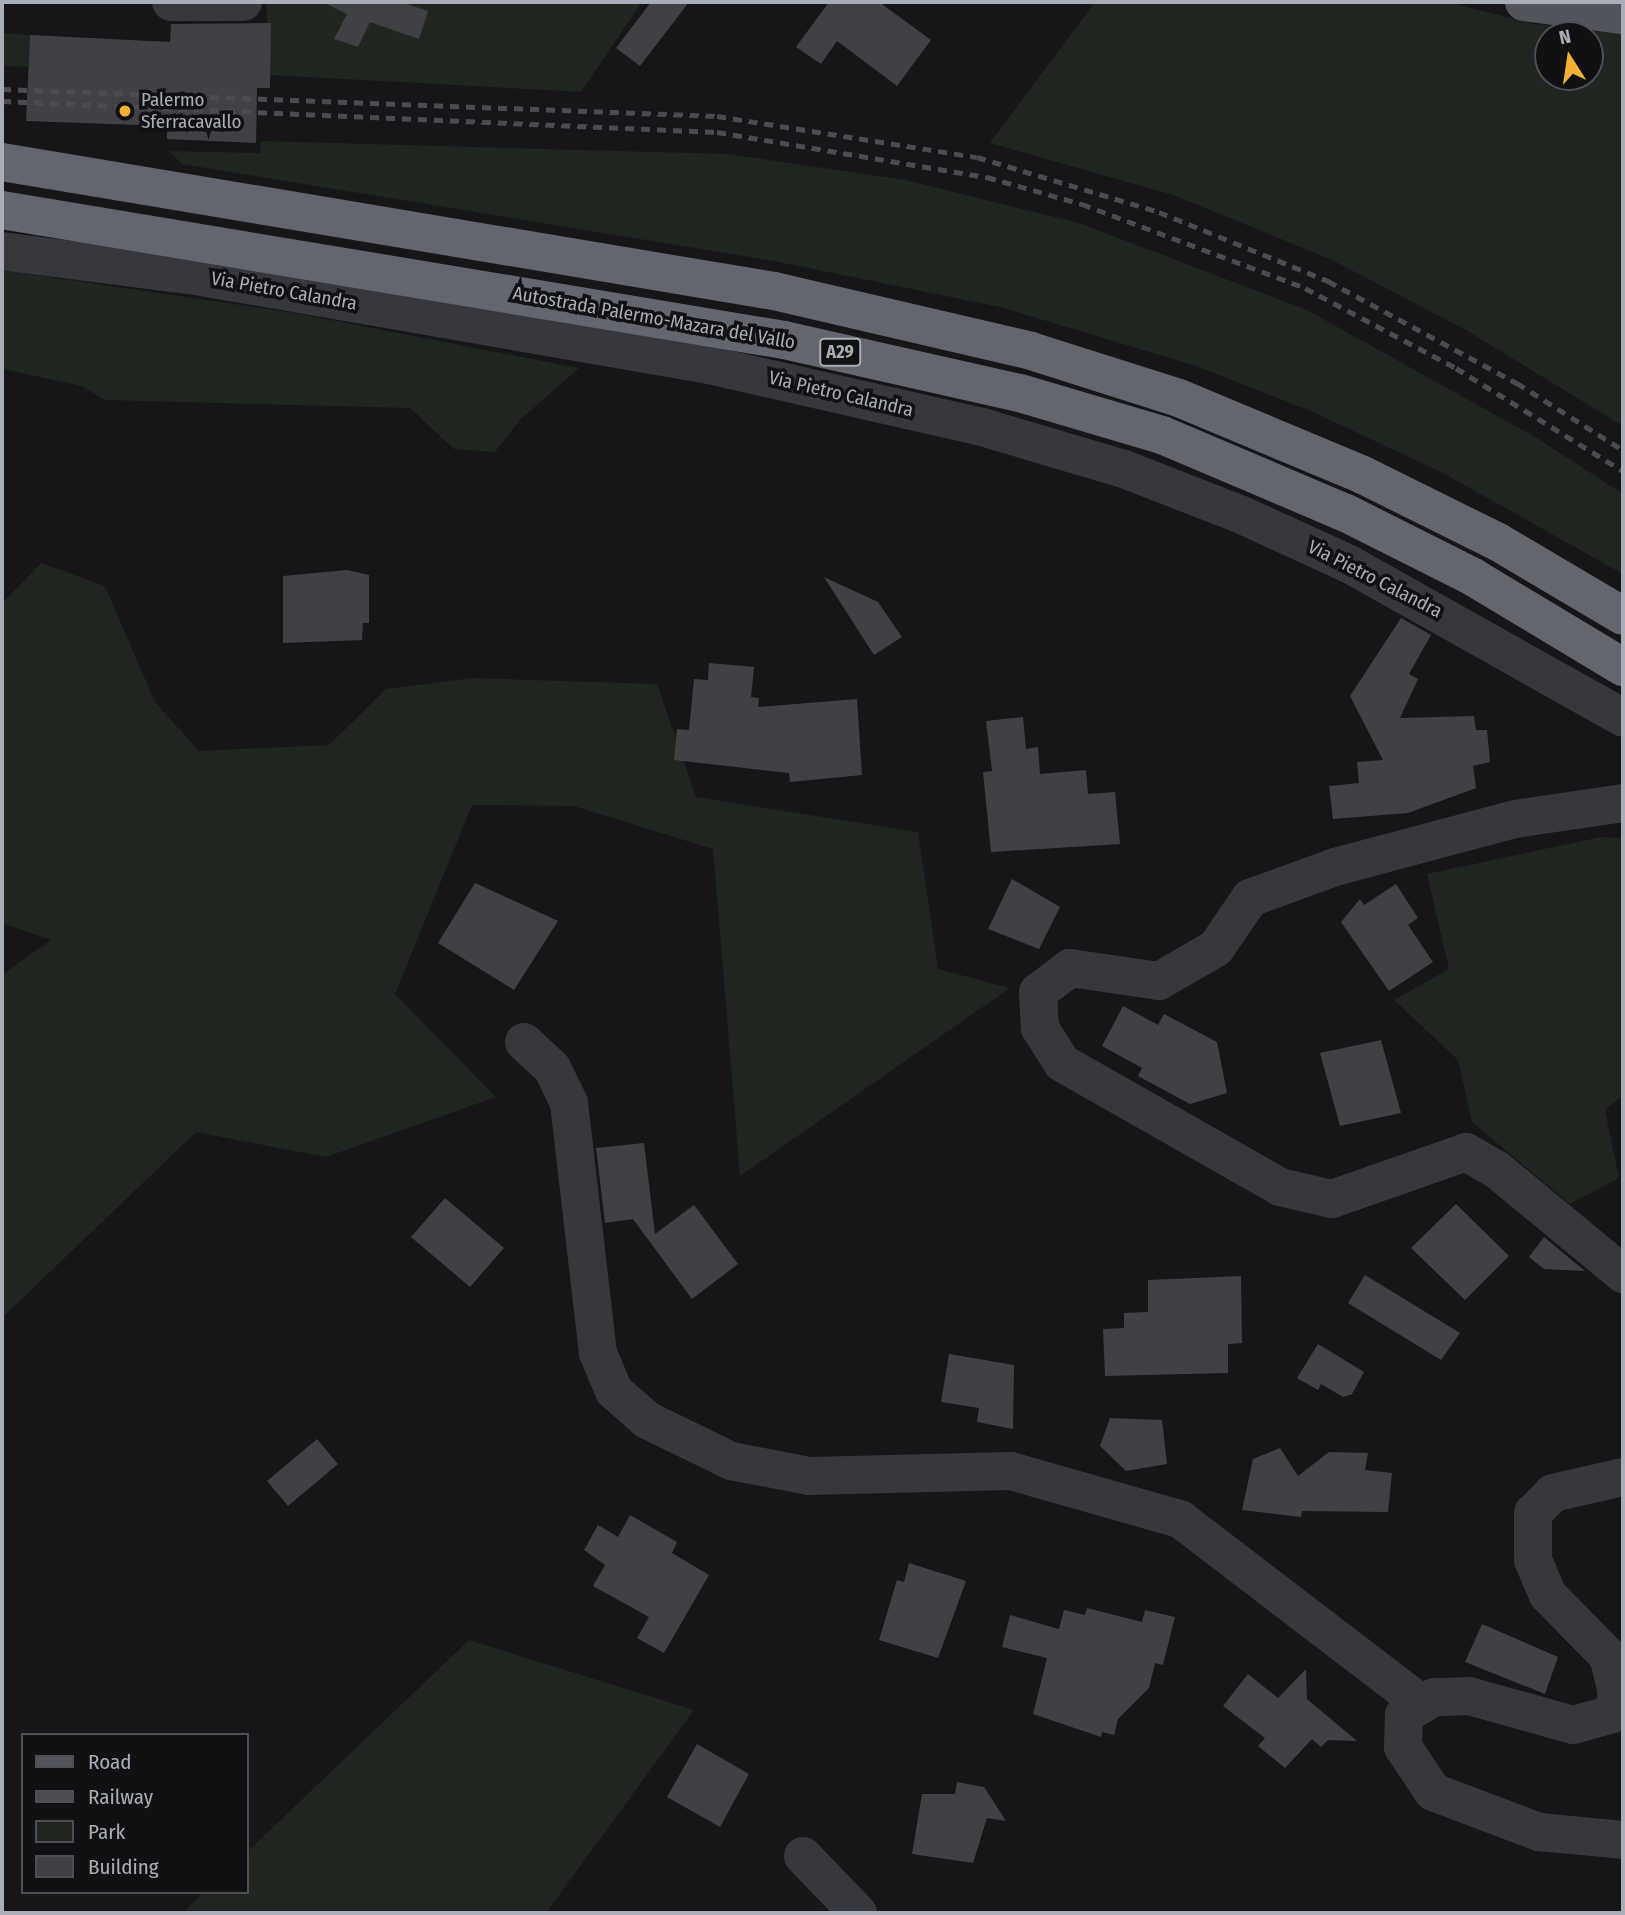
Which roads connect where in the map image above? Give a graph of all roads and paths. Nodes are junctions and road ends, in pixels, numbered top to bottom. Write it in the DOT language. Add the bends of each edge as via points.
graph roads {
  1 [pos="171,2"];
  2 [pos="1524,2"];
  3 [pos="240,3"];
  4 [pos="1623,15"];
  5 [pos="2,162"];
  6 [pos="2,210"];
  7 [pos="2,251"];
  8 [pos="1623,616"];
  9 [pos="1623,667"];
  10 [pos="1623,718"];
  11 [pos="1623,803"];
  12 [pos="524,1042"];
  13 [pos="1623,1274"];
  14 [pos="1623,1477"];
  15 [pos="1422,1704"];
  16 [pos="1623,1840"];
  17 [pos="803,1856"];
  18 [pos="858,1913"];
  1 -- 3 [label="street"];
  2 -- 4 [label="main road"];
  5 -- 8 [label="highway, A29" via="774,291 1031,351 1180,398 1338,464 1498,542"];
  6 -- 9 [label="highway, Autostrada Palermo-Mazara del Vallo / A29" via="784,340 1020,393 1162,435 1346,513 1473,577"];
  7 -- 10 [label="street, Via Pietro Calandra" via="202,277 709,365 982,427 1124,469 1242,515 1349,564"];
  11 -- 13 [label="street" via="1515,819 1335,867 1250,898 1216,948 1158,981 1070,968 1038,992 1040,1028 1062,1063 1280,1187 1332,1199 1466,1152 1496,1168"];
  12 -- 15 [label="street" via="552,1068 569,1103 598,1353 614,1391 647,1420 731,1461 809,1476 1011,1471 1180,1519"];
  14 -- 15 [label="street" via="1553,1493 1533,1513 1533,1560 1548,1595 1608,1656 1617,1693 1613,1714 1573,1725 1469,1696 1434,1697"];
  15 -- 16 [label="street" via="1404,1715 1403,1747 1433,1792 1539,1832"];
  17 -- 18 [label="street"];
}
